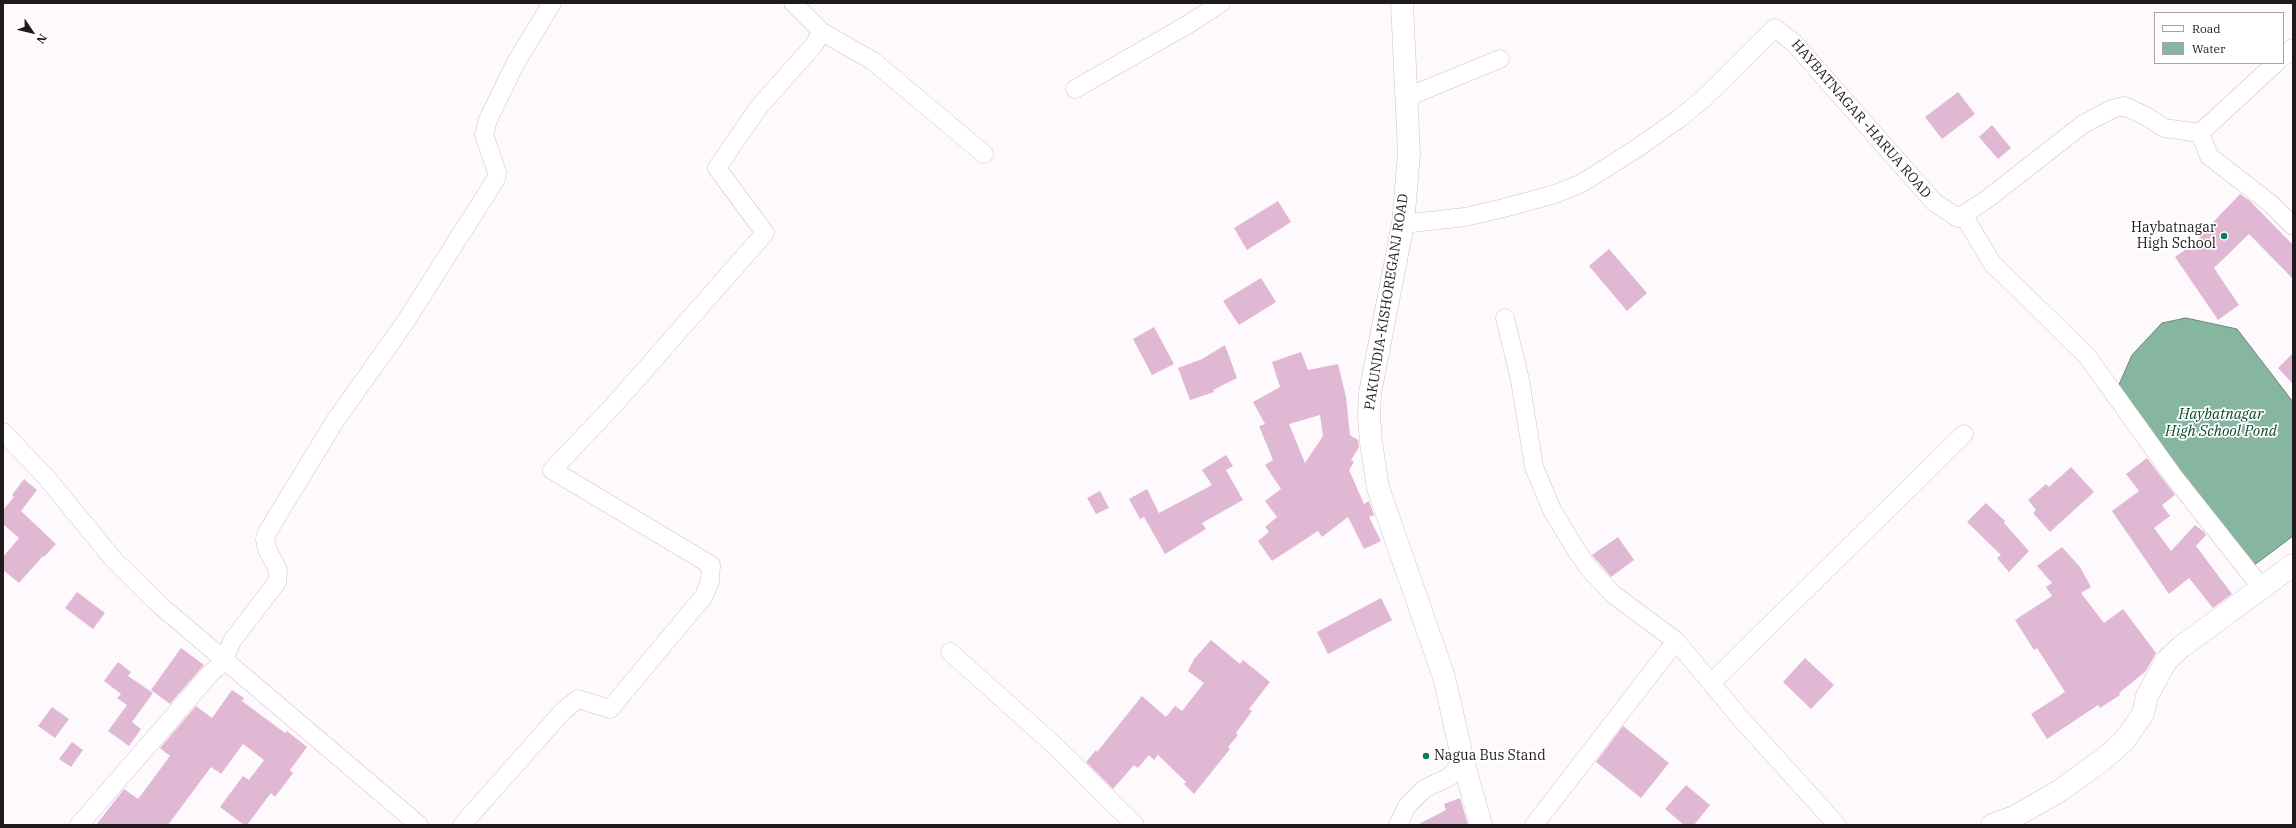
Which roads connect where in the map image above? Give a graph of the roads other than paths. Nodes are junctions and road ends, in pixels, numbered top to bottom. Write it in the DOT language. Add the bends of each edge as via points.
graph roads {
  1 [pos="552,3"];
  2 [pos="793,3"];
  3 [pos="1221,3"];
  4 [pos="1402,3"];
  5 [pos="822,32"];
  6 [pos="2293,48"];
  7 [pos="2284,56"];
  8 [pos="1500,59"];
  9 [pos="2275,64"];
  10 [pos="1075,88"];
  11 [pos="1407,97"];
  12 [pos="2200,133"];
  13 [pos="984,154"];
  14 [pos="1964,216"];
  15 [pos="1403,224"];
  16 [pos="2293,226"];
  17 [pos="1505,318"];
  18 [pos="3,432"];
  19 [pos="1964,434"];
  20 [pos="2293,565"];
  21 [pos="2261,586"];
  22 [pos="1676,641"];
  23 [pos="950,652"];
  24 [pos="224,661"];
  25 [pos="1712,682"];
  26 [pos="1463,761"];
  27 [pos="79,825"];
  28 [pos="420,825"];
  29 [pos="462,825"];
  30 [pos="1135,825"];
  31 [pos="1398,825"];
  32 [pos="1481,825"];
  33 [pos="1534,825"];
  34 [pos="1837,825"];
  35 [pos="1992,825"];
  1 -- 24 [label="street" via="515,64 488,120 484,135 497,172 496,179 404,324 335,421 268,532 265,539 267,549 278,570 278,578 232,641"];
  2 -- 5 [label="street"];
  3 -- 10 [label="street"];
  4 -- 11 [label="main road, PAKUNDIA-KISHOREGANJ ROAD"];
  5 -- 13 [label="street" via="873,61"];
  5 -- 29 [label="street" via="813,46 758,108 717,168 765,233 618,400 552,470 710,565 710,581 704,596 610,709 578,699 566,708"];
  6 -- 7 [label="street"];
  8 -- 11 [label="street"];
  9 -- 12 [label="street"];
  11 -- 15 [label="main road, PAKUNDIA-KISHOREGANJ ROAD" via="1409,154"];
  12 -- 14 [label="street" via="2164,128 2139,112 2124,106 2117,107 2082,125"];
  12 -- 16 [label="street" via="2209,156 2271,204"];
  14 -- 15 [label="street, HAYBATNAGAR -HARUA ROAD" via="1958,218 1934,202 1794,43 1776,28 1686,113 1582,183 1555,194 1465,217"];
  14 -- 21 [label="street" via="1992,263 2087,356 2174,477"];
  15 -- 26 [label="main road, PAKUNDIA-KISHOREGANJ ROAD" via="1370,393 1371,442 1378,488 1444,678"];
  17 -- 22 [label="street" via="1520,380 1534,467 1552,510 1578,554 1609,591"];
  18 -- 24 [label="street" via="46,477 114,560 162,607"];
  19 -- 25 [label="street"];
  20 -- 21 [label="main road"];
  21 -- 35 [label="main road" via="2166,661 2147,696 2143,714 2124,741 2105,758 2061,790 2014,817"];
  22 -- 25 [label="street"];
  22 -- 33 [label="street"];
  23 -- 30 [label="street" via="1053,744"];
  24 -- 27 [label="street"];
  24 -- 28 [label="street"];
  25 -- 34 [label="street" via="1742,720"];
  26 -- 31 [label="street" via="1449,777 1424,789 1406,806"];
  26 -- 32 [label="main road, PAKUNDIA-KISHOREGANJ ROAD"];
}
